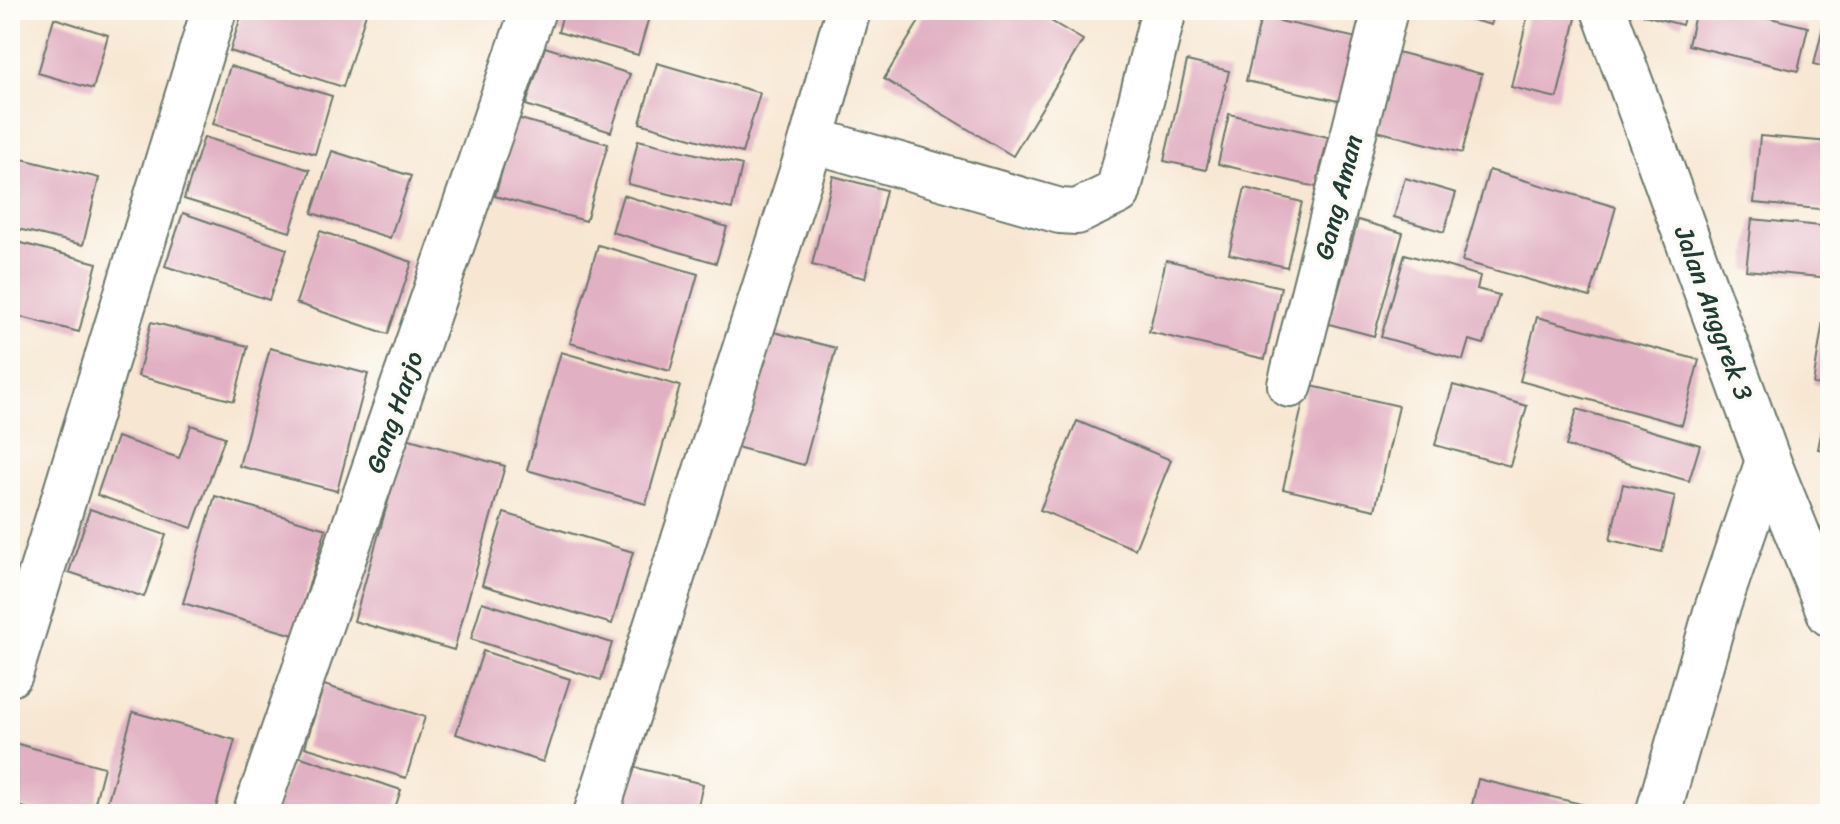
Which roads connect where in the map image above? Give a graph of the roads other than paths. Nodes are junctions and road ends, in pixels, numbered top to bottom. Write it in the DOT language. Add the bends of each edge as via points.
graph roads {
  1 [pos="214,10"];
  2 [pos="533,10"];
  3 [pos="848,10"];
  4 [pos="1164,10"];
  5 [pos="1385,10"];
  6 [pos="1604,10"];
  7 [pos="812,140"];
  8 [pos="1290,385"];
  9 [pos="1768,461"];
  10 [pos="1830,614"];
  11 [pos="10,674"];
  12 [pos="255,814"];
  13 [pos="596,814"];
  14 [pos="1658,814"];
  1 -- 11 [label="street"];
  2 -- 12 [label="street, Gang Harjo"];
  3 -- 7 [label="street"];
  4 -- 7 [label="street" via="1118,192 1077,212"];
  5 -- 8 [label="street, Gang Aman"];
  6 -- 9 [label="street, Jalan Anggrek 3"];
  7 -- 13 [label="street"];
  9 -- 10 [label="street, Jalan Anggrek 3"];
  9 -- 14 [label="street" via="1716,612"];
}
